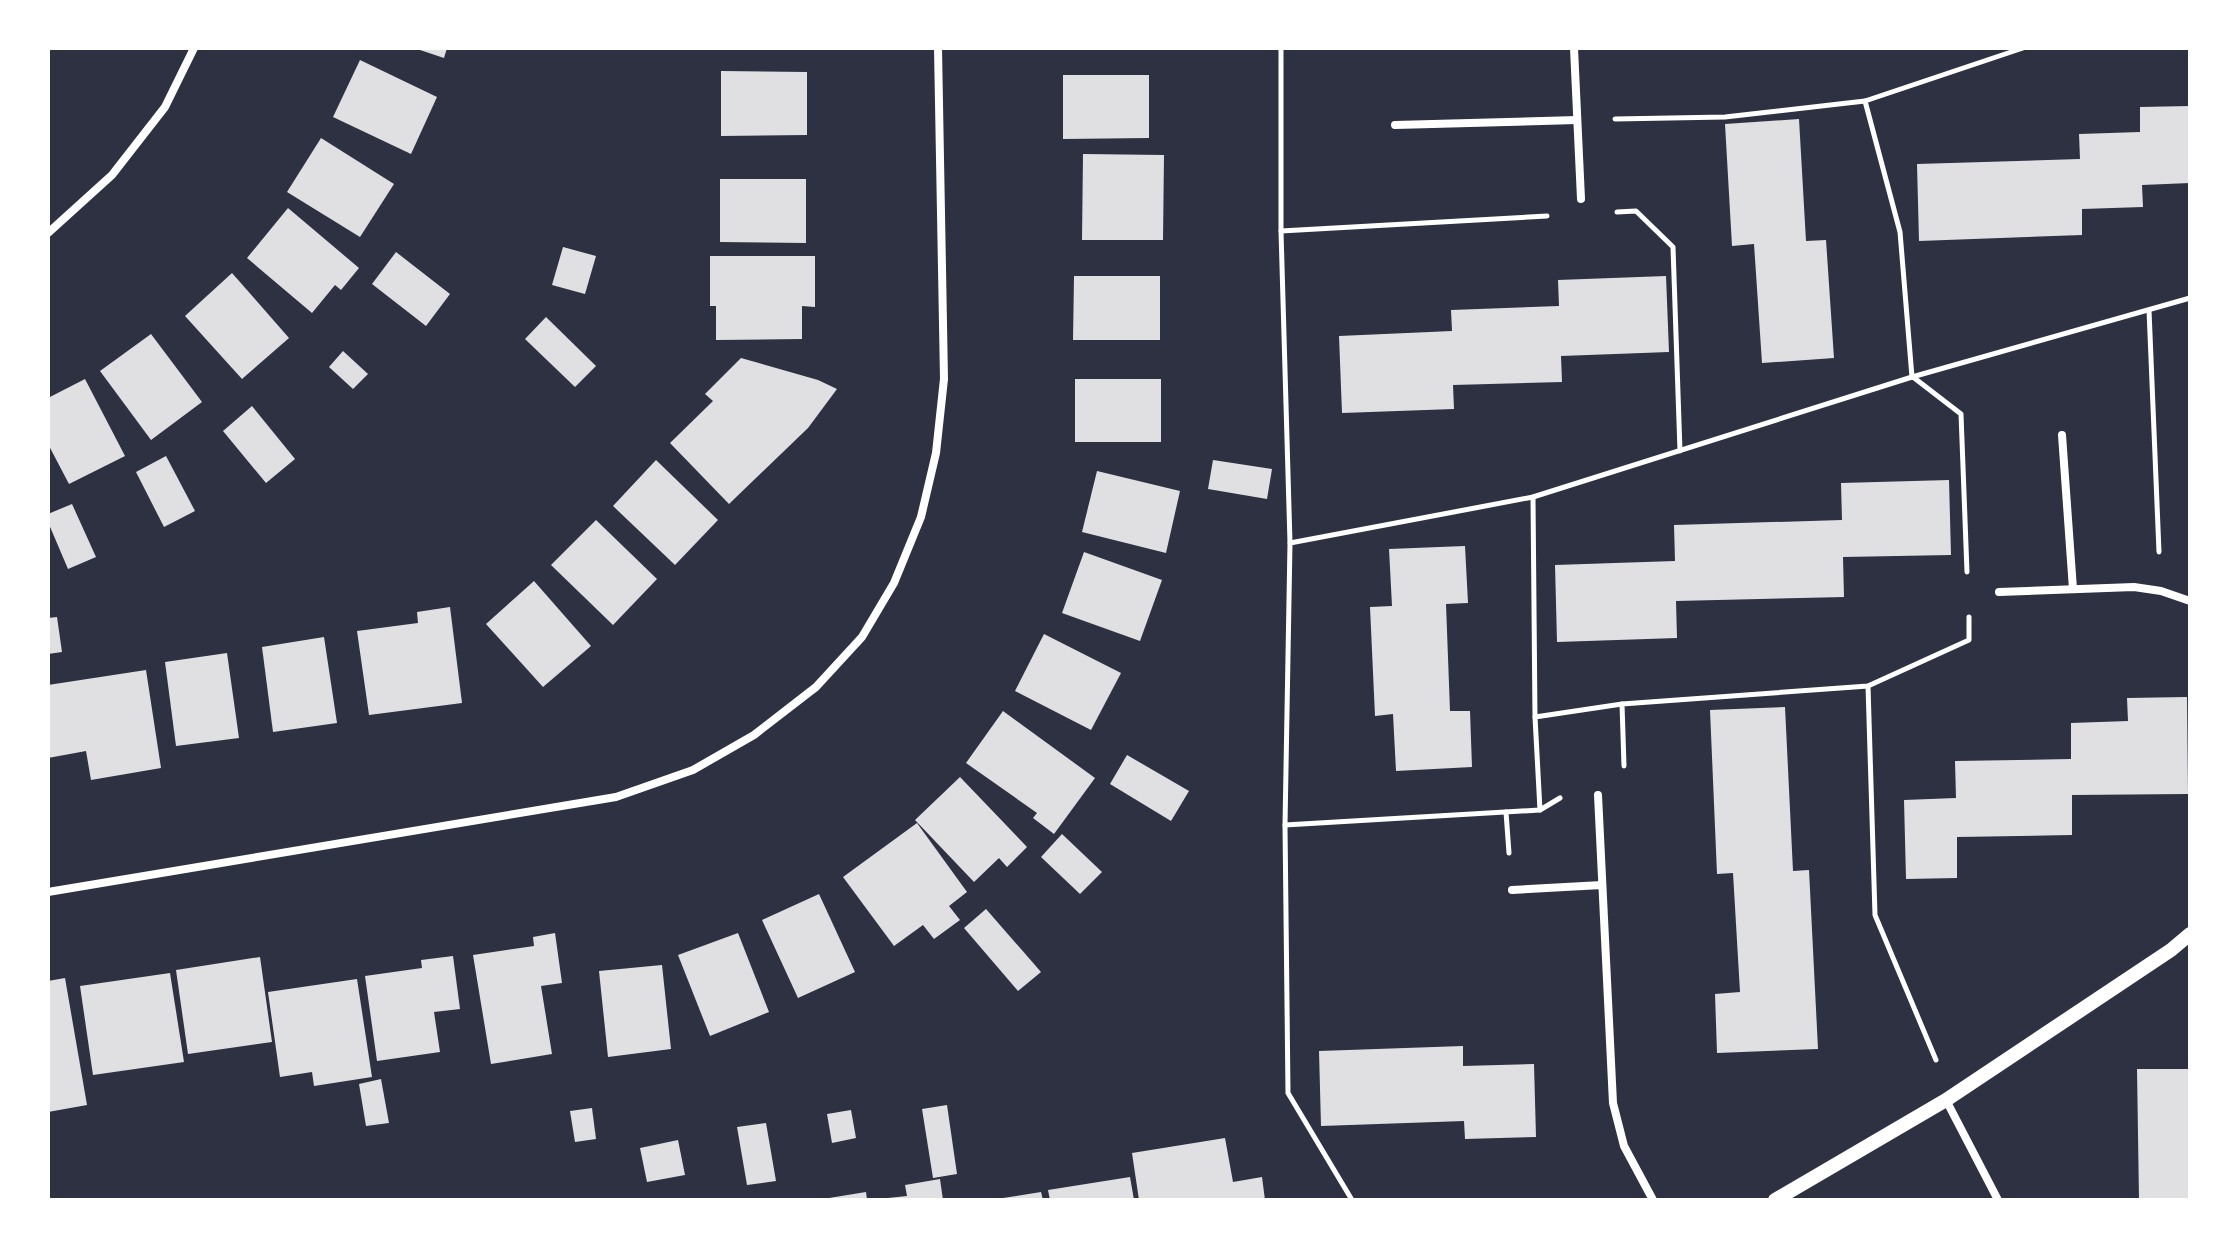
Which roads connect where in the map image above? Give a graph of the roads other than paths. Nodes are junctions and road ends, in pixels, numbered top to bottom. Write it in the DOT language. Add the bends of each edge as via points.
graph roads {
  1 [pos="194,48"];
  2 [pos="938,48"];
  3 [pos="1574,48"];
  4 [pos="1577,120"];
  5 [pos="1395,125"];
  6 [pos="1581,199"];
  7 [pos="48,233"];
  8 [pos="2062,435"];
  9 [pos="2073,589"];
  10 [pos="1999,592"];
  11 [pos="2190,601"];
  12 [pos="1598,795"];
  13 [pos="1602,885"];
  14 [pos="1512,890"];
  15 [pos="48,892"];
  16 [pos="2190,934"];
  17 [pos="1946,1100"];
  18 [pos="1653,1200"];
  19 [pos="1775,1200"];
  20 [pos="1998,1200"];
  1 -- 7 [label="street" via="165,107 112,175"];
  2 -- 15 [label="street" via="944,379 936,453 921,517 894,583 862,637 816,687 754,735 693,770 616,797"];
  3 -- 4 [label="street"];
  4 -- 5 [label="street"];
  4 -- 6 [label="street"];
  8 -- 9 [label="street"];
  9 -- 10 [label="street"];
  9 -- 11 [label="street" via="2134,587"];
  12 -- 13 [label="street"];
  13 -- 14 [label="street"];
  13 -- 18 [label="street" via="1613,1103 1624,1146"];
  16 -- 17 [label="street"];
  17 -- 19 [label="street"];
  17 -- 20 [label="street"];
}
